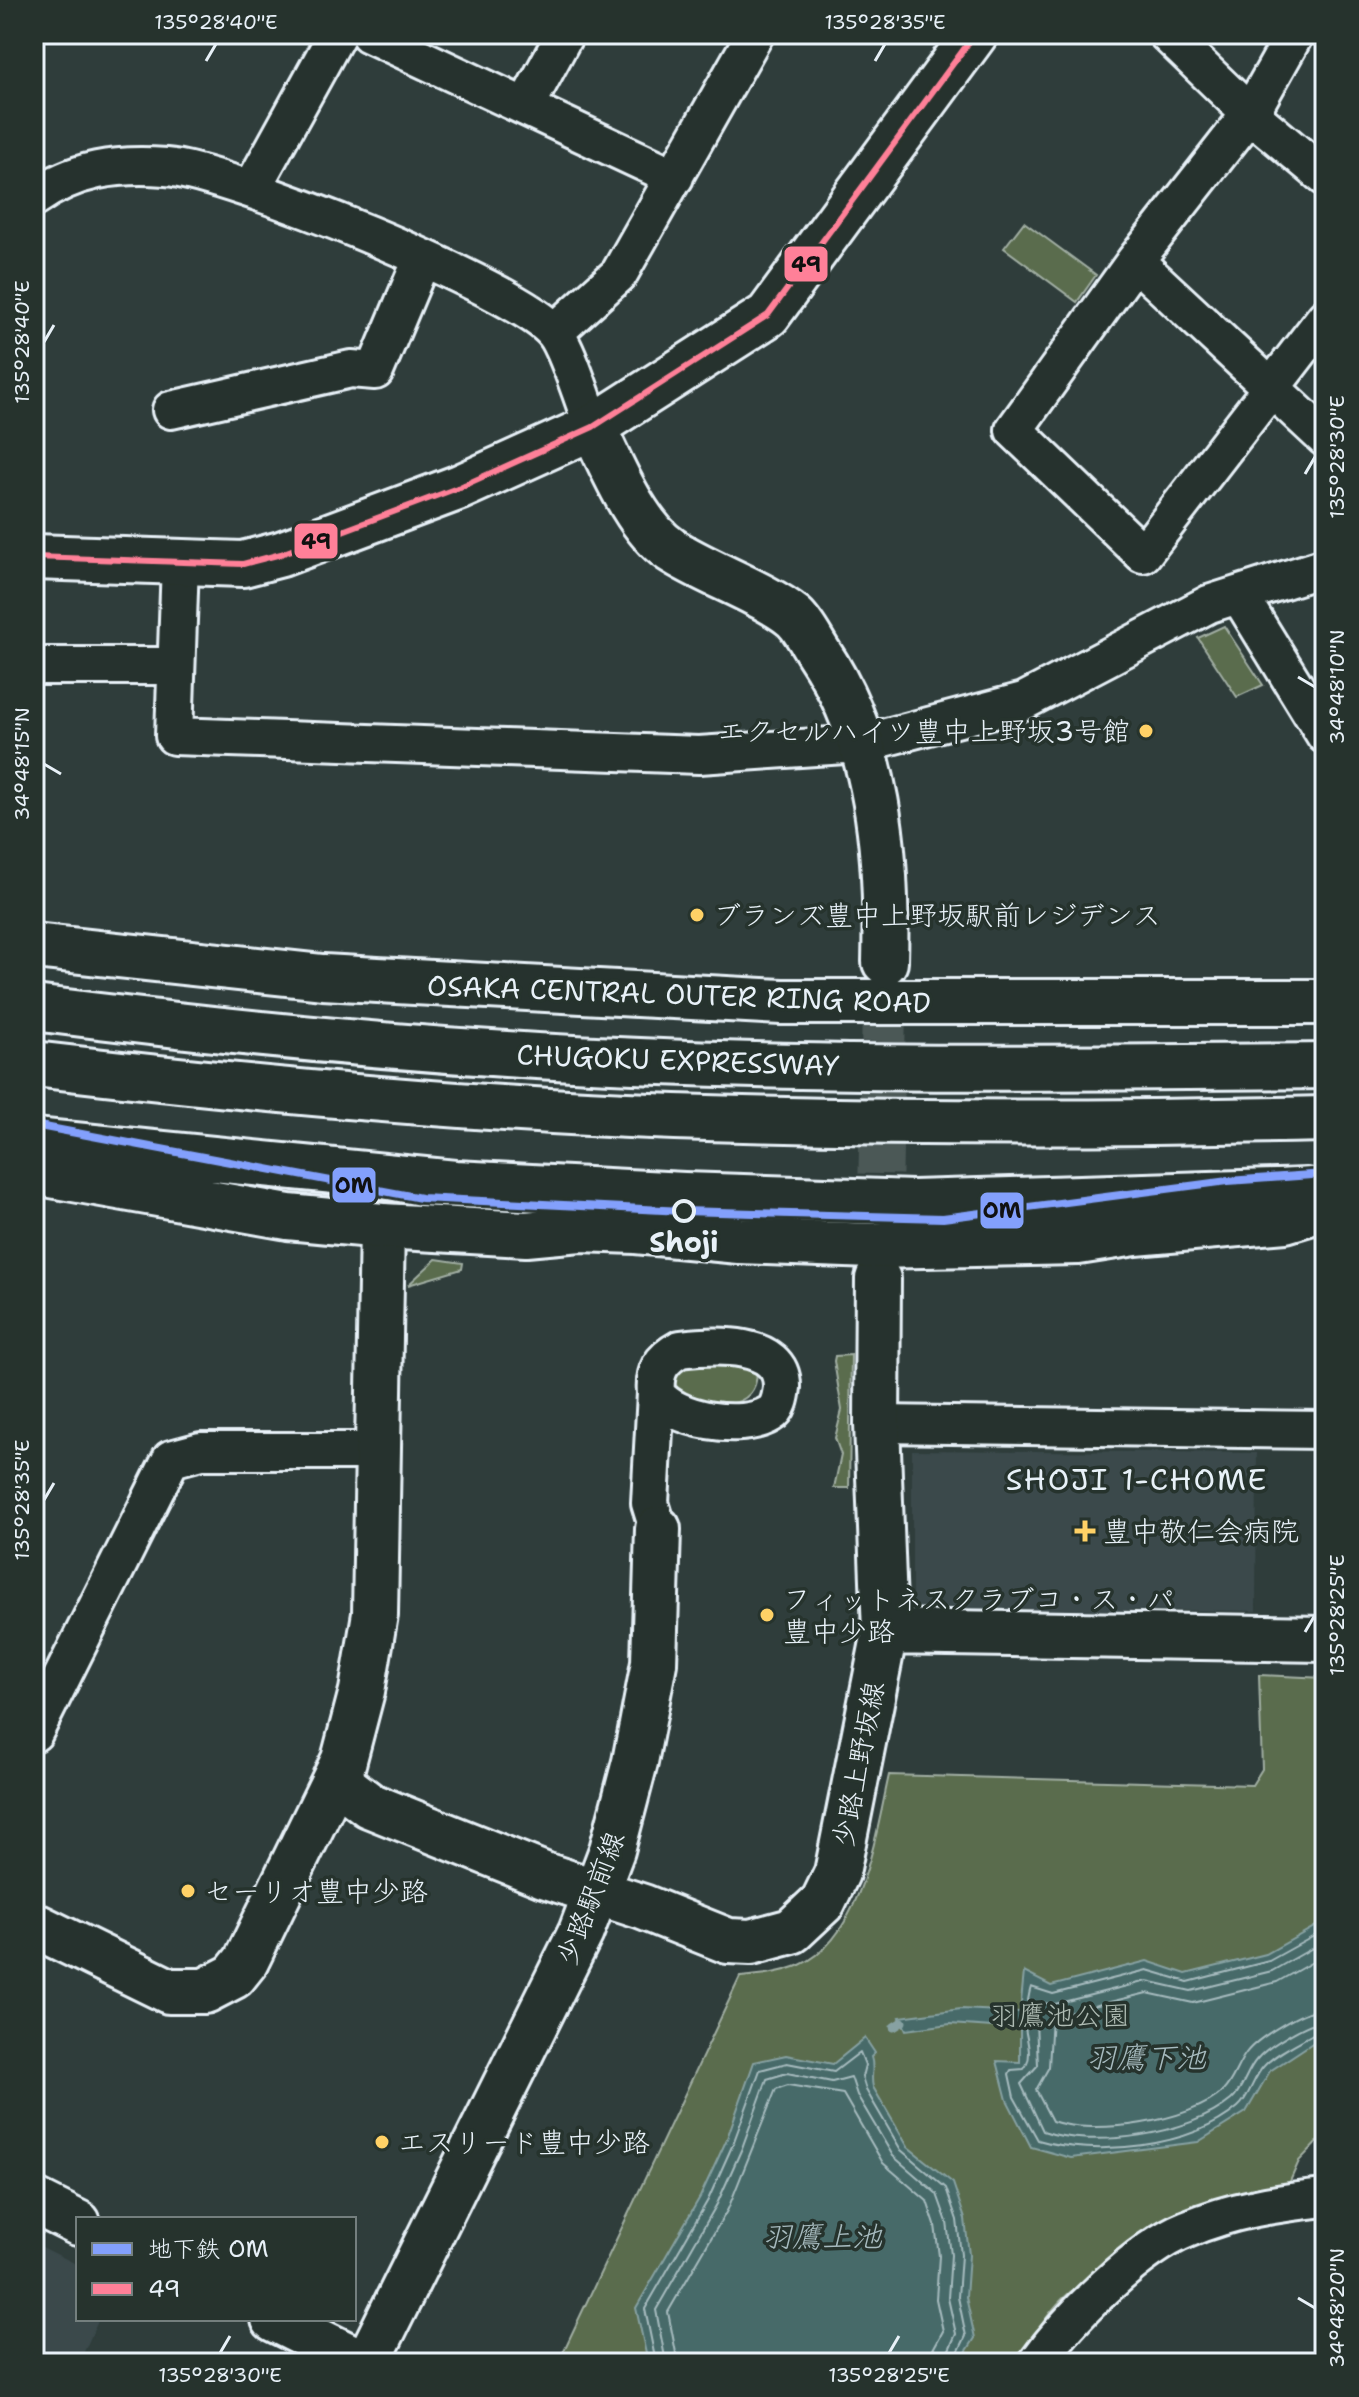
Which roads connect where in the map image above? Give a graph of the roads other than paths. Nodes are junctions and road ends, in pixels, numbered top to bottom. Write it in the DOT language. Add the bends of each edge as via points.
graph roads {
  1 [pos="337,34"];
  2 [pos="369,34"];
  3 [pos="565,34"];
  4 [pos="755,34"];
  5 [pos="975,34"];
  6 [pos="1167,34"];
  7 [pos="1295,34"];
  8 [pos="526,106"];
  9 [pos="1250,114"];
  10 [pos="675,177"];
  11 [pos="1325,177"];
  12 [pos="252,188"];
  13 [pos="34,198"];
  14 [pos="422,259"];
  15 [pos="1135,261"];
  16 [pos="1325,318"];
  17 [pos="555,332"];
  18 [pos="1270,390"];
  19 [pos="171,410"];
  20 [pos="593,427"];
  21 [pos="1325,438"];
  22 [pos="34,557"];
  23 [pos="180,562"];
  24 [pos="1325,567"];
  25 [pos="1239,595"];
  26 [pos="34,666"];
  27 [pos="176,666"];
  28 [pos="1325,735"];
  29 [pos="860,744"];
  30 [pos="34,946"];
  31 [pos="885,962"];
  32 [pos="1325,1002"];
  33 [pos="34,1008"];
  34 [pos="34,1064"];
  35 [pos="1325,1066"];
  36 [pos="1325,1119"];
  37 [pos="34,1141"];
  38 [pos="34,1172"];
  39 [pos="1325,1190"];
  40 [pos="1325,1208"];
  41 [pos="382,1226"];
  42 [pos="878,1279"];
  43 [pos="656,1393"];
  44 [pos="702,1420"];
  45 [pos="877,1424"];
  46 [pos="1325,1430"];
  47 [pos="378,1451"];
  48 [pos="658,1529"];
  49 [pos="885,1632"];
  50 [pos="1325,1639"];
  51 [pos="34,1733"];
  52 [pos="344,1760"];
  53 [pos="596,1892"];
  54 [pos="34,1925"];
  55 [pos="1325,2198"];
  56 [pos="34,2201"];
  57 [pos="76,2222"];
  58 [pos="278,2321"];
  59 [pos="365,2363"];
  60 [pos="1037,2363"];
  1 -- 12 [label="street"];
  2 -- 8 [label="street"];
  3 -- 8 [label="street"];
  4 -- 10 [label="street"];
  5 -- 20 [label="main road" via="768,315"];
  6 -- 9 [label="street"];
  7 -- 9 [label="street"];
  8 -- 10 [label="street"];
  9 -- 11 [label="street"];
  9 -- 15 [label="street"];
  10 -- 17 [label="street" via="619,274"];
  12 -- 13 [label="street" via="169,167 102,166 53,184"];
  12 -- 14 [label="street"];
  14 -- 17 [label="street" via="502,293"];
  14 -- 19 [label="street" via="375,371 351,369"];
  15 -- 18 [label="street"];
  15 -- 18 [label="street" via="1014,430 1143,554"];
  16 -- 18 [label="street"];
  17 -- 20 [label="street"];
  18 -- 21 [label="street"];
  20 -- 23 [label="main road" via="460,487 281,554 243,564"];
  20 -- 29 [label="main road" via="629,502 668,548 795,618 834,676"];
  22 -- 23 [label="main road"];
  23 -- 27 [label="street"];
  24 -- 25 [label="street"];
  25 -- 28 [label="street"];
  25 -- 29 [label="street" via="1209,604 1024,701"];
  26 -- 27 [label="street"];
  27 -- 29 [label="street" via="174,736 699,755"];
  29 -- 31 [label="main road" via="882,833"];
  30 -- 32 [label="main road, OSAKA CENTRAL OUTER RING ROAD" via="323,977 782,1002"];
  33 -- 35 [label="main road, CHUGOKU EXPRESSWAY" via="325,1041 509,1054 959,1068"];
  34 -- 36 [label="main road, CHUGOKU EXPRESSWAY" via="309,1093 673,1117 892,1123"];
  37 -- 39 [label="main road" via="455,1183 714,1197 913,1203"];
  38 -- 41 [label="main road" via="288,1217"];
  40 -- 41 [label="main road" via="1285,1220 1024,1246 872,1246 636,1231 526,1234"];
  41 -- 47 [label="main road"];
  42 -- 45 [label="main road, 少路上野坂線"];
  43 -- 44 [label="street" via="671,1408"];
  43 -- 44 [label="street, 少路駅前線" via="660,1365 680,1349 751,1350 779,1367 781,1395 770,1414"];
  43 -- 48 [label="street, 少路駅前線" via="650,1492"];
  44 -- 48 [label="street" via="672,1442 667,1503"];
  45 -- 46 [label="street"];
  45 -- 49 [label="main road, 少路上野坂線"];
  47 -- 51 [label="street" via="201,1451 171,1459"];
  47 -- 52 [label="main road" via="375,1614"];
  48 -- 53 [label="main road, 少路駅前線" via="654,1663 647,1709 617,1834"];
  49 -- 50 [label="main road"];
  49 -- 53 [label="main road, 少路上野坂線" via="837,1873 808,1919 774,1938 728,1941"];
  52 -- 53 [label="main road, 少路上野坂線" via="344,1786 358,1799"];
  52 -- 54 [label="main road" via="256,1944 240,1969 219,1985 189,1994 169,1991"];
  53 -- 59 [label="main road, 少路駅前線" via="581,1932"];
  55 -- 60 [label="street" via="1261,2205 1185,2229 1109,2281"];
  56 -- 57 [label="main road"];
  58 -- 59 [label="main road"];
}
